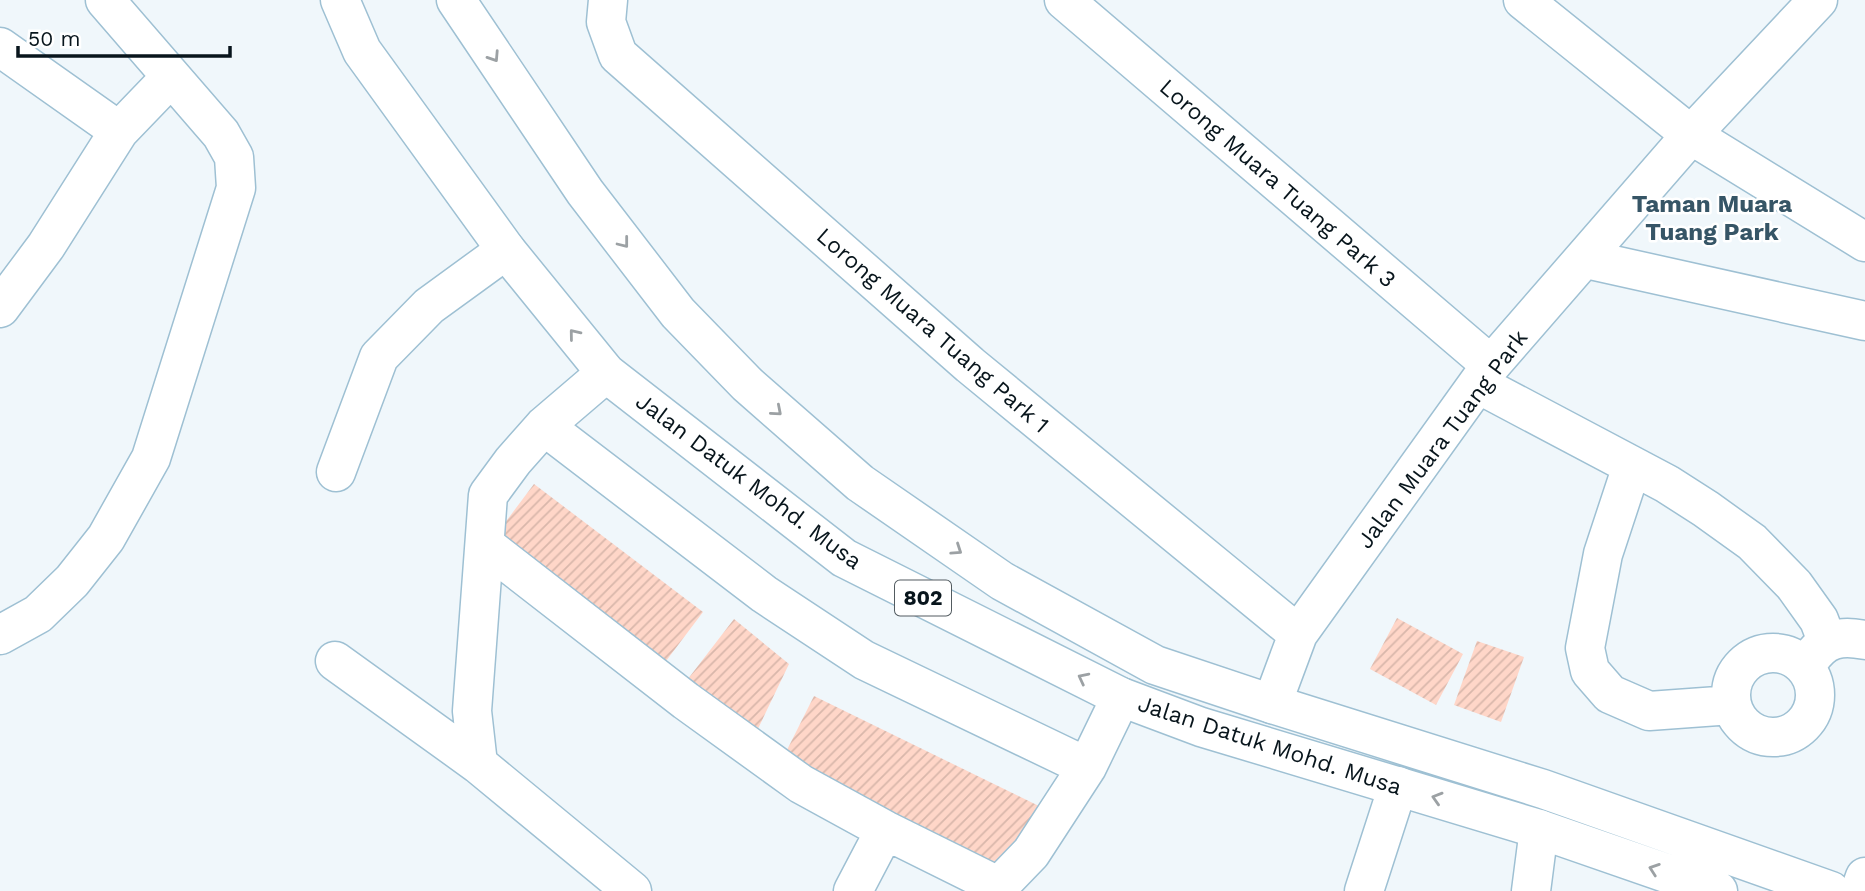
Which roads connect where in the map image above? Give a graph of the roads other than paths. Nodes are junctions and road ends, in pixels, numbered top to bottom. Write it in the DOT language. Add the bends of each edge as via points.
graph roads {
  1 [pos="104,0"];
  2 [pos="457,0"];
  3 [pos="608,0"];
  4 [pos="1064,0"];
  5 [pos="1523,0"];
  6 [pos="1818,0"];
  7 [pos="346,3"];
  8 [pos="0,47"];
  9 [pos="171,77"];
  10 [pos="119,131"];
  11 [pos="1691,135"];
  12 [pos="1865,242"];
  13 [pos="506,250"];
  14 [pos="1586,259"];
  15 [pos="0,308"];
  16 [pos="1865,321"];
  17 [pos="606,373"];
  18 [pos="1485,375"];
  19 [pos="544,426"];
  20 [pos="1632,466"];
  21 [pos="335,472"];
  22 [pos="485,545"];
  23 [pos="1298,634"];
  24 [pos="0,635"];
  25 [pos="1865,640"];
  26 [pos="1816,654"];
  27 [pos="335,661"];
  28 [pos="1121,697"];
  29 [pos="1272,704"];
  30 [pos="1732,705"];
  31 [pos="478,764"];
  32 [pos="1087,767"];
  33 [pos="1398,786"];
  34 [pos="1539,829"];
  35 [pos="885,830"];
  36 [pos="1865,877"];
  37 [pos="632,891"];
  38 [pos="853,891"];
  39 [pos="1364,891"];
  40 [pos="1531,891"];
  41 [pos="1718,891"];
  42 [pos="1831,891"];
  43 [pos="1860,891"];
  1 -- 9 [label="main road"];
  2 -- 29 [label="main road, Jalan Datuk Mohd. Musa / 802, one-way" via="584,192 678,313 747,384 860,484 1002,581 1155,665"];
  3 -- 23 [label="main road, Lorong Muara Tuang Park 1" via="606,22 618,55 970,365"];
  4 -- 18 [label="main road, Lorong Muara Tuang Park 3"];
  5 -- 11 [label="main road"];
  6 -- 11 [label="main road, Jalan Muara Tuang Park"];
  7 -- 13 [label="main road, Jalan Datuk Mohd. Musa / 802" via="362,51"];
  8 -- 10 [label="main road"];
  9 -- 10 [label="main road"];
  9 -- 24 [label="main road" via="221,134 234,157 236,188 151,458 106,538 72,581 38,614"];
  10 -- 15 [label="main road" via="46,246"];
  11 -- 12 [label="main road"];
  11 -- 14 [label="main road, Jalan Muara Tuang Park"];
  17 -- 13 [label="main road, Jalan Datuk Mohd. Musa / 802, one-way"];
  13 -- 21 [label="main road" via="429,306 379,357"];
  14 -- 16 [label="main road"];
  14 -- 18 [label="main road, Jalan Muara Tuang Park"];
  17 -- 19 [label="main road"];
  28 -- 17 [label="main road, Jalan Datuk Mohd. Musa / 802, one-way" via="844,558"];
  18 -- 20 [label="main road, Lorong Muara Tuang Park 3"];
  18 -- 23 [label="main road, Jalan Muara Tuang Park"];
  19 -- 22 [label="main road" via="488,495"];
  19 -- 32 [label="main road" via="764,594 864,660"];
  20 -- 26 [label="main road, Lorong Muara Tuang Park 3" via="1752,542 1794,585 1819,620"];
  20 -- 30 [label="main road" via="1603,554 1586,648 1590,671 1611,694 1649,711"];
  22 -- 31 [label="main road" via="472,711"];
  22 -- 35 [label="main road" via="801,784"];
  23 -- 29 [label="main road, Jalan Muara Tuang Park"];
  25 -- 26 [label="main road" via="1849,637"];
  26 -- 30 [label="main road" via="1754,657 1735,677"];
  26 -- 30 [label="main road" via="1814,706 1799,729 1787,735 1759,735 1738,718"];
  27 -- 31 [label="main road"];
  28 -- 32 [label="main road"];
  28 -- 33 [label="main road, Jalan Datuk Mohd. Musa / 802" via="1201,727"];
  29 -- 42 [label="main road, Jalan Datuk Mohd. Musa / 802" via="1543,789"];
  31 -- 37 [label="main road"];
  32 -- 35 [label="main road" via="1031,853 996,885"];
  34 -- 33 [label="main road, Jalan Datuk Mohd. Musa / 802, one-way"];
  33 -- 39 [label="main road"];
  34 -- 40 [label="main road"];
  41 -- 34 [label="main road, Jalan Datuk Mohd. Musa / 802, one-way"];
  35 -- 38 [label="main road"];
  36 -- 43 [label="main road"];
}
